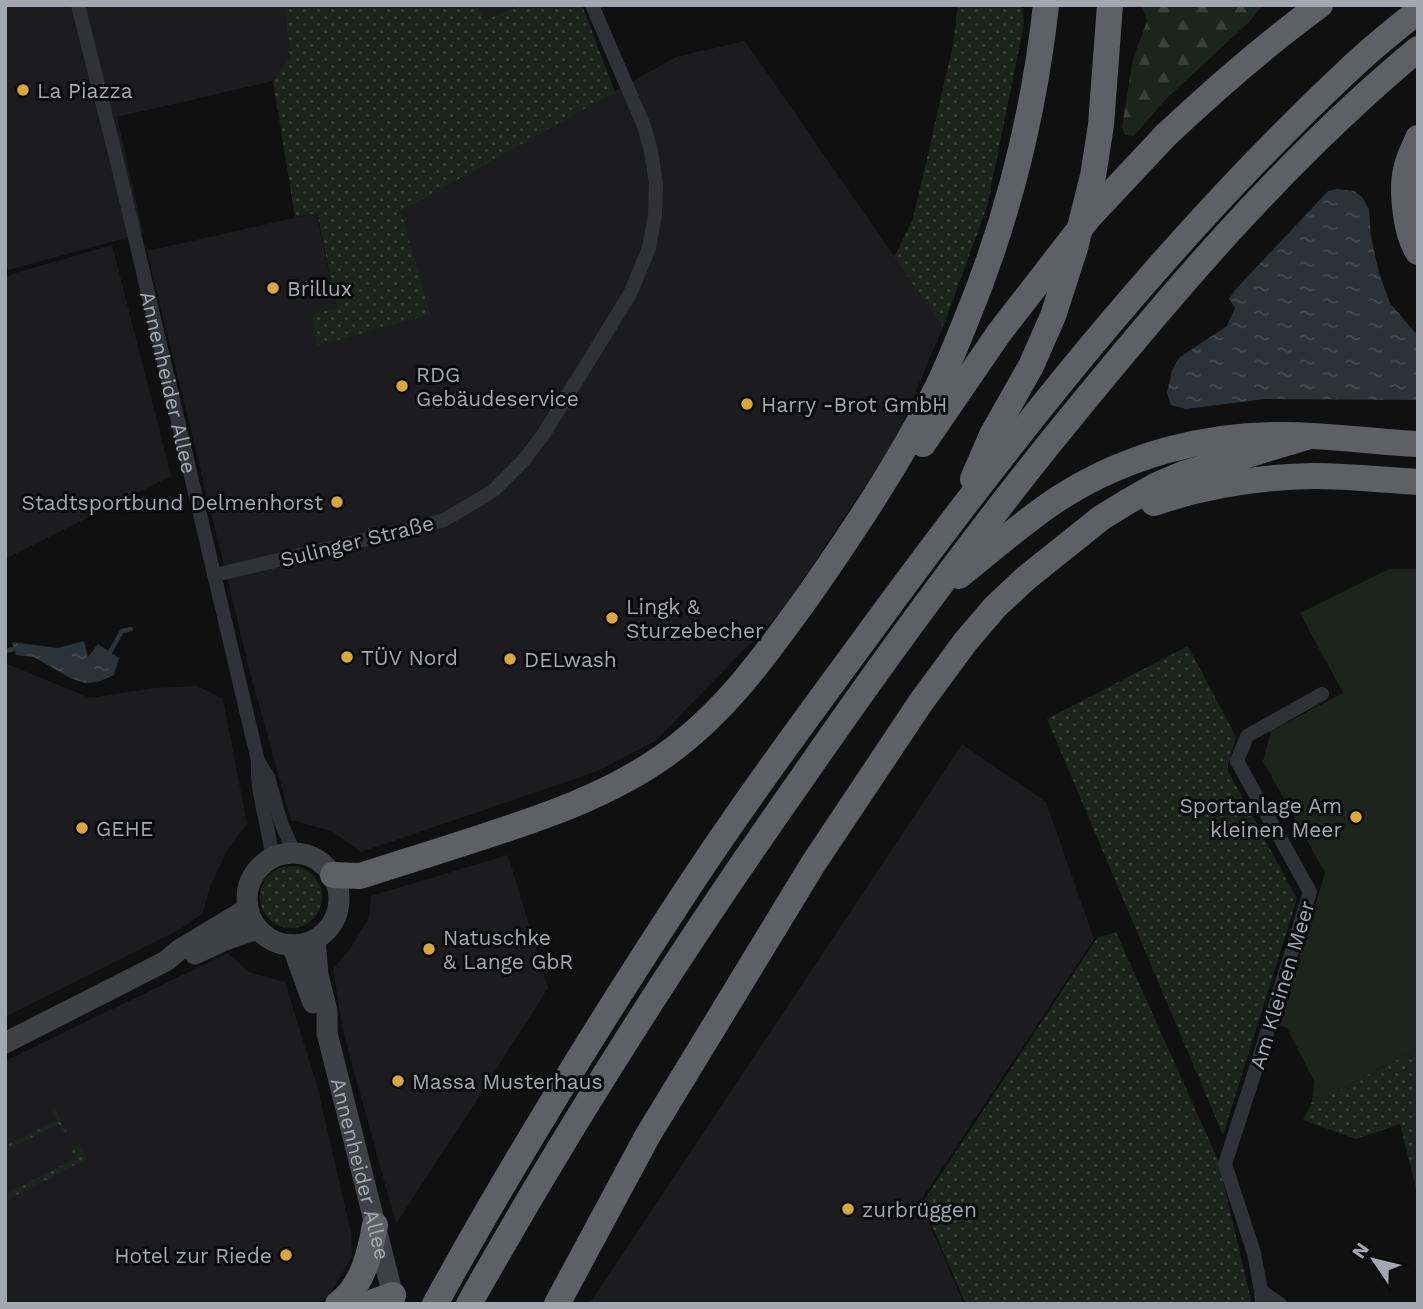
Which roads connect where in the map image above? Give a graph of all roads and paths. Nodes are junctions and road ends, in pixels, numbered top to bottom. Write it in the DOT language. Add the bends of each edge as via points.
graph roads {
  1 [pos="78,5"];
  2 [pos="593,5"];
  3 [pos="1046,5"];
  4 [pos="1110,5"];
  5 [pos="1320,5"];
  6 [pos="1418,10"];
  7 [pos="1418,49"];
  8 [pos="1418,138"];
  9 [pos="1418,252"];
  10 [pos="1310,436"];
  11 [pos="1418,444"];
  12 [pos="1418,482"];
  13 [pos="958,513"];
  14 [pos="850,536"];
  15 [pos="1073,540"];
  16 [pos="215,575"];
  17 [pos="928,601"];
  18 [pos="1322,694"];
  19 [pos="258,761"];
  20 [pos="294,852"];
  21 [pos="272,857"];
  22 [pos="333,875"];
  23 [pos="247,909"];
  24 [pos="257,929"];
  25 [pos="315,940"];
  26 [pos="292,946"];
  27 [pos="166,961"];
  28 [pos="327,1033"];
  29 [pos="5,1043"];
  30 [pos="375,1225"];
  31 [pos="1262,1297"];
  32 [pos="394,1299"];
  33 [pos="338,1304"];
  34 [pos="368,1304"];
  35 [pos="435,1304"];
  36 [pos="469,1304"];
  37 [pos="557,1304"];
  38 [pos="1280,1304"];
  1 -- 16 [label="street, Annenheider Allee"];
  2 -- 16 [label="street, Sulinger Straße" via="645,126 656,184 655,215 649,248 630,294 537,444 494,490 444,520"];
  3 -- 14 [label="highway" via="1015,173 978,291 935,392 885,484"];
  4 -- 13 [label="highway" via="1101,125 1075,248 1031,366 992,435"];
  5 -- 14 [label="highway, bridge" via="1223,81 1089,218 999,333 928,439"];
  6 -- 13 [label="highway" via="1269,147 1184,238 1098,337"];
  7 -- 17 [label="highway" via="1280,176 1198,265 1092,391"];
  8 -- 9 [label="highway" via="1406,170 1405,210"];
  10 -- 11 [label="highway"];
  10 -- 15 [label="highway" via="1155,486"];
  10 -- 17 [label="highway" via="1203,442 1165,450 1099,476 1030,519"];
  12 -- 15 [label="highway" via="1318,476 1252,480 1136,509"];
  13 -- 35 [label="highway" via="688,888 513,1168"];
  14 -- 22 [label="highway" via="741,686 687,739 655,762 539,819 360,876"];
  15 -- 37 [label="highway" via="996,607 920,702 813,864 656,1124"];
  16 -- 19 [label="street, Annenheider Allee"];
  17 -- 36 [label="highway" via="724,888 581,1114"];
  18 -- 31 [label="street, Am Kleinen Meer" via="1247,736 1237,761 1310,892 1225,1164 1254,1254"];
  19 -- 20 [label="street, Annenheider Allee"];
  19 -- 21 [label="street, Annenheider Allee" via="257,781"];
  20 -- 21 [label="main road"];
  20 -- 22 [label="main road" via="310,855"];
  21 -- 23 [label="main road" via="251,877"];
  22 -- 25 [label="main road" via="340,898 338,910 326,932"];
  23 -- 24 [label="main road"];
  23 -- 27 [label="main road"];
  24 -- 26 [label="main road" via="273,941"];
  24 -- 27 [label="main road" via="182,960"];
  25 -- 26 [label="main road"];
  25 -- 28 [label="main road, Annenheider Allee"];
  26 -- 28 [label="main road, Annenheider Allee"];
  27 -- 29 [label="main road"];
  28 -- 30 [label="main road, Annenheider Allee"];
  30 -- 32 [label="main road, Annenheider Allee"];
  30 -- 33 [label="highway" via="364,1271"];
  31 -- 38 [label="street, Am Kleinen Meer"];
  32 -- 34 [label="highway"];
}
